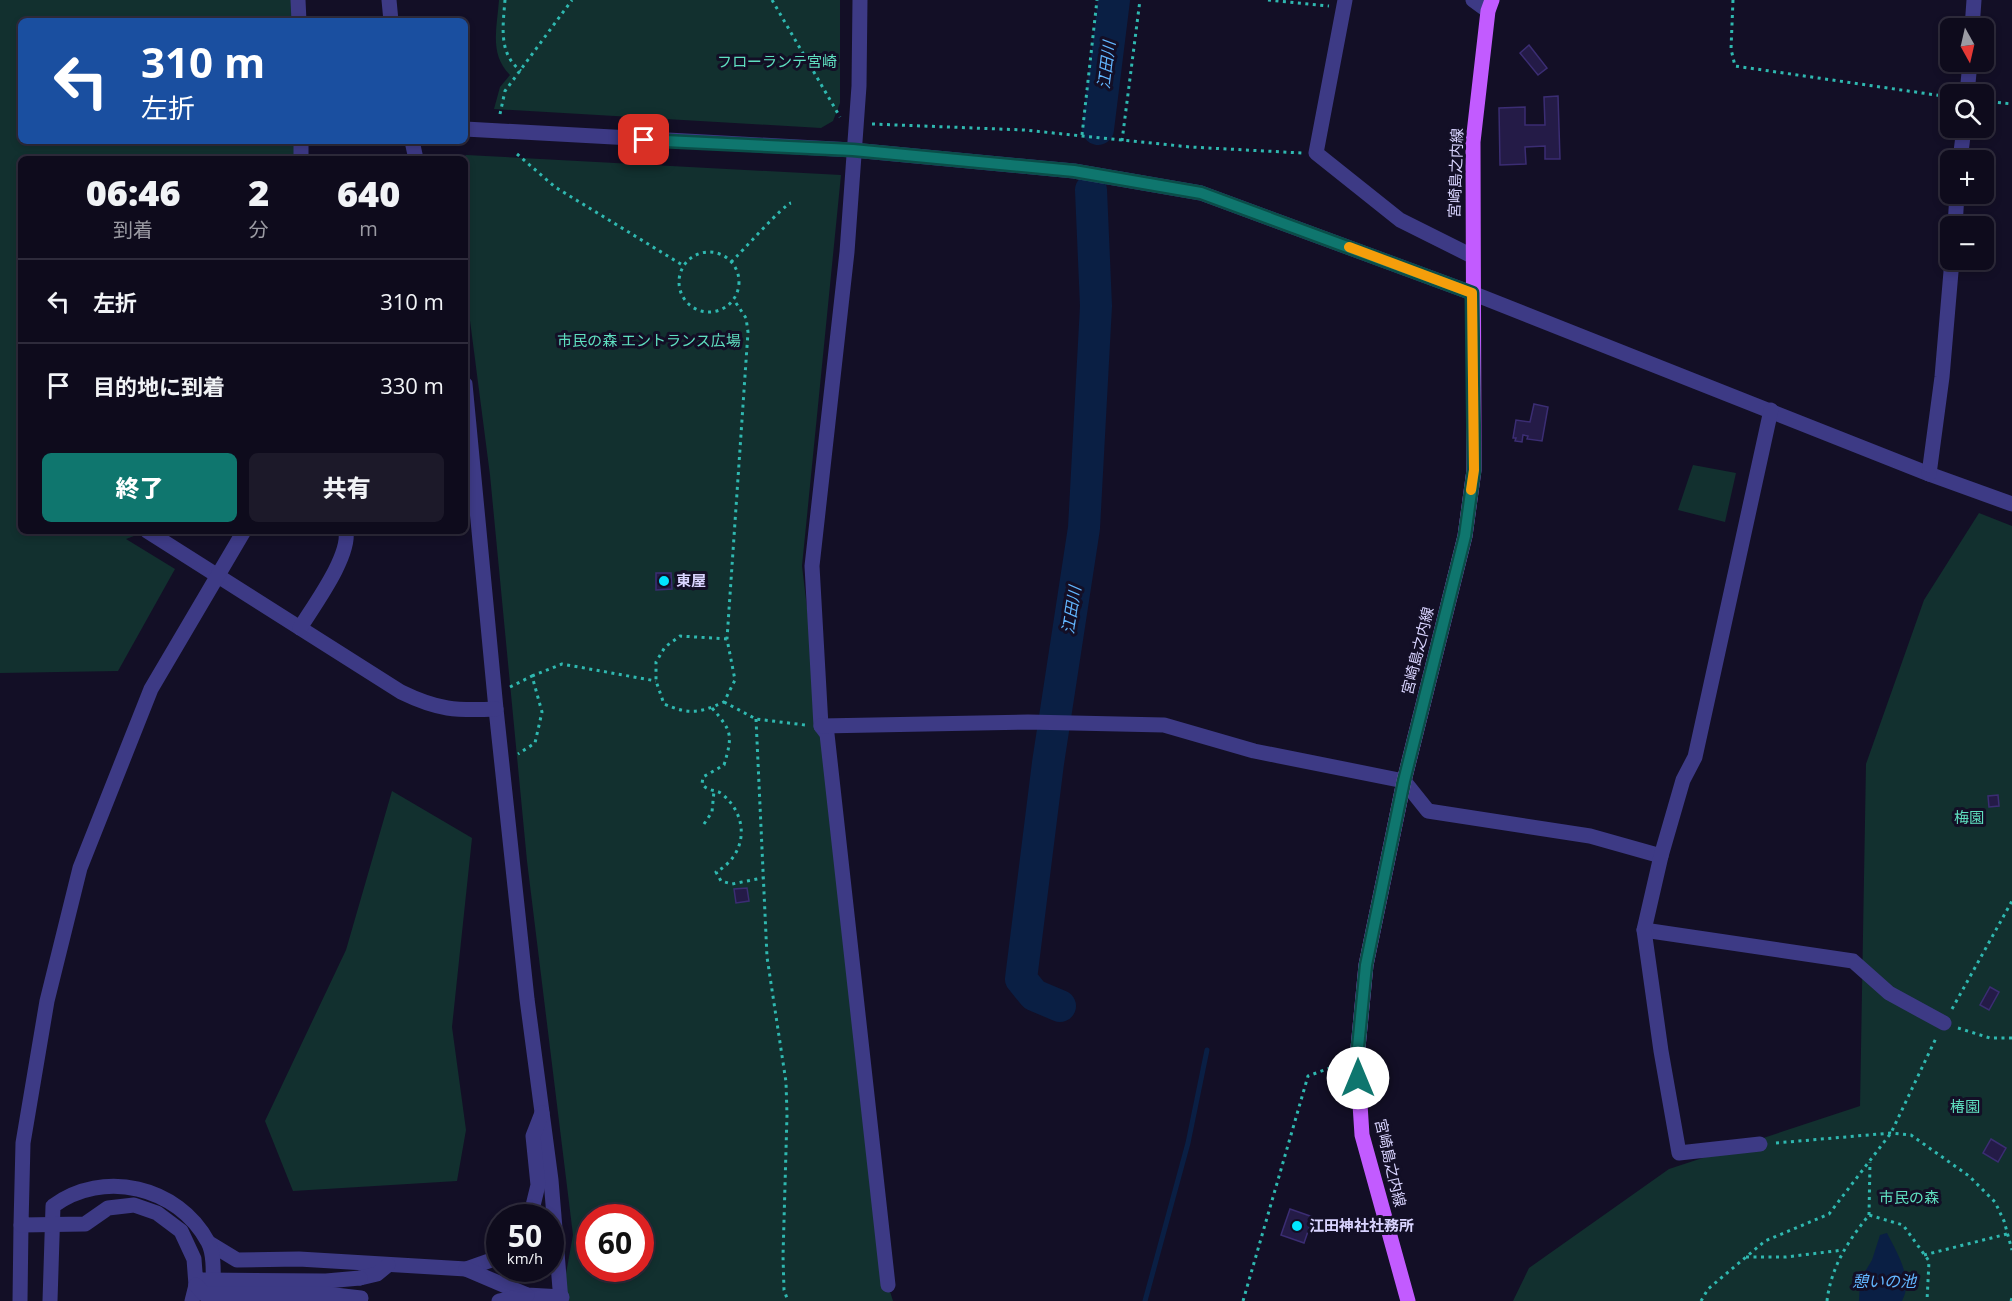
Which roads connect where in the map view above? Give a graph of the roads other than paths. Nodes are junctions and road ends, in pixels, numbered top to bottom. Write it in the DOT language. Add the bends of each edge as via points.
graph roads {
  1 [pos="298,0"];
  2 [pos="389,0"];
  3 [pos="860,0"];
  4 [pos="1473,0"];
  5 [pos="1974,0"];
  6 [pos="1344,4"];
  7 [pos="1490,5"];
  8 [pos="299,18"];
  9 [pos="391,18"];
  10 [pos="1973,18"];
  11 [pos="468,129"];
  12 [pos="853,150"];
  13 [pos="1472,256"];
  14 [pos="1951,270"];
  15 [pos="1472,293"];
  16 [pos="1771,410"];
  17 [pos="468,415"];
  18 [pos="1929,474"];
  19 [pos="2012,504"];
  20 [pos="152,534"];
  21 [pos="242,534"];
  22 [pos="347,534"];
  23 [pos="300,628"];
  24 [pos="496,709"];
  25 [pos="821,726"];
  26 [pos="1404,781"];
  27 [pos="1661,856"];
  28 [pos="1644,930"];
  29 [pos="1944,1023"];
  30 [pos="542,1113"];
  31 [pos="1760,1144"];
  32 [pos="533,1204"];
  33 [pos="21,1225"];
  34 [pos="209,1243"];
  35 [pos="486,1262"];
  36 [pos="388,1265"];
  37 [pos="466,1269"];
  38 [pos="196,1285"];
  39 [pos="888,1285"];
  40 [pos="526,1295"];
  41 [pos="364,1299"];
  42 [pos="562,1299"];
  43 [pos="20,1301"];
  44 [pos="50,1301"];
  45 [pos="192,1301"];
  46 [pos="213,1301"];
  47 [pos="499,1301"];
  48 [pos="1408,1301"];
  1 -- 8 [label="street"];
  2 -- 9 [label="street"];
  3 -- 12 [label="street" via="859,86"];
  4 -- 7 [label="street"];
  5 -- 10 [label="street"];
  6 -- 13 [label="street" via="1316,153 1400,220"];
  7 -- 13 [label="main road, 宮崎島之内線" via="1473,142"];
  11 -- 12 [label="street"];
  12 -- 15 [label="street" via="1074,171 1201,193"];
  12 -- 25 [label="street" via="847,252 812,566"];
  13 -- 15 [label="main road, 宮崎島之内線"];
  14 -- 18 [label="street"];
  15 -- 16 [label="street"];
  15 -- 26 [label="main road, 宮崎島之内線" via="1474,470 1465,536"];
  16 -- 18 [label="street"];
  16 -- 27 [label="street" via="1695,757 1683,780"];
  17 -- 24 [label="street"];
  18 -- 19 [label="street"];
  20 -- 23 [label="street"];
  21 -- 33 [label="street, bridge" via="152,688 80,867 47,1001 25,1131"];
  22 -- 23 [label="street" via="343,558"];
  23 -- 24 [label="street" via="426,704 453,711"];
  24 -- 30 [label="street"];
  25 -- 26 [label="street" via="1028,722 1164,725 1254,751"];
  25 -- 39 [label="street" via="827,734"];
  26 -- 27 [label="street" via="1428,812 1590,836"];
  26 -- 48 [label="main road, 宮崎島之内線" via="1366,965 1357,1058 1362,1135"];
  27 -- 28 [label="street"];
  28 -- 29 [label="street" via="1854,961 1889,993"];
  28 -- 31 [label="street" via="1679,1153"];
  30 -- 32 [label="street" via="533,1136 538,1185"];
  30 -- 42 [label="street"];
  33 -- 38 [label="street, bridge" via="85,1224 108,1208 134,1205 157,1213 181,1230 194,1259"];
  33 -- 43 [label="street"];
  34 -- 36 [label="street" via="237,1260 299,1259"];
  34 -- 44 [label="street" via="177,1204 155,1193 106,1186 81,1190 53,1206"];
  34 -- 46 [label="street"];
  35 -- 37 [label="street"];
  36 -- 37 [label="street"];
  36 -- 38 [label="street, bridge" via="377,1274 360,1278 203,1280"];
  37 -- 40 [label="street"];
  38 -- 41 [label="street, bridge" via="204,1293 326,1294"];
  38 -- 45 [label="street"];
  40 -- 42 [label="street"];
  40 -- 47 [label="street"];
}
